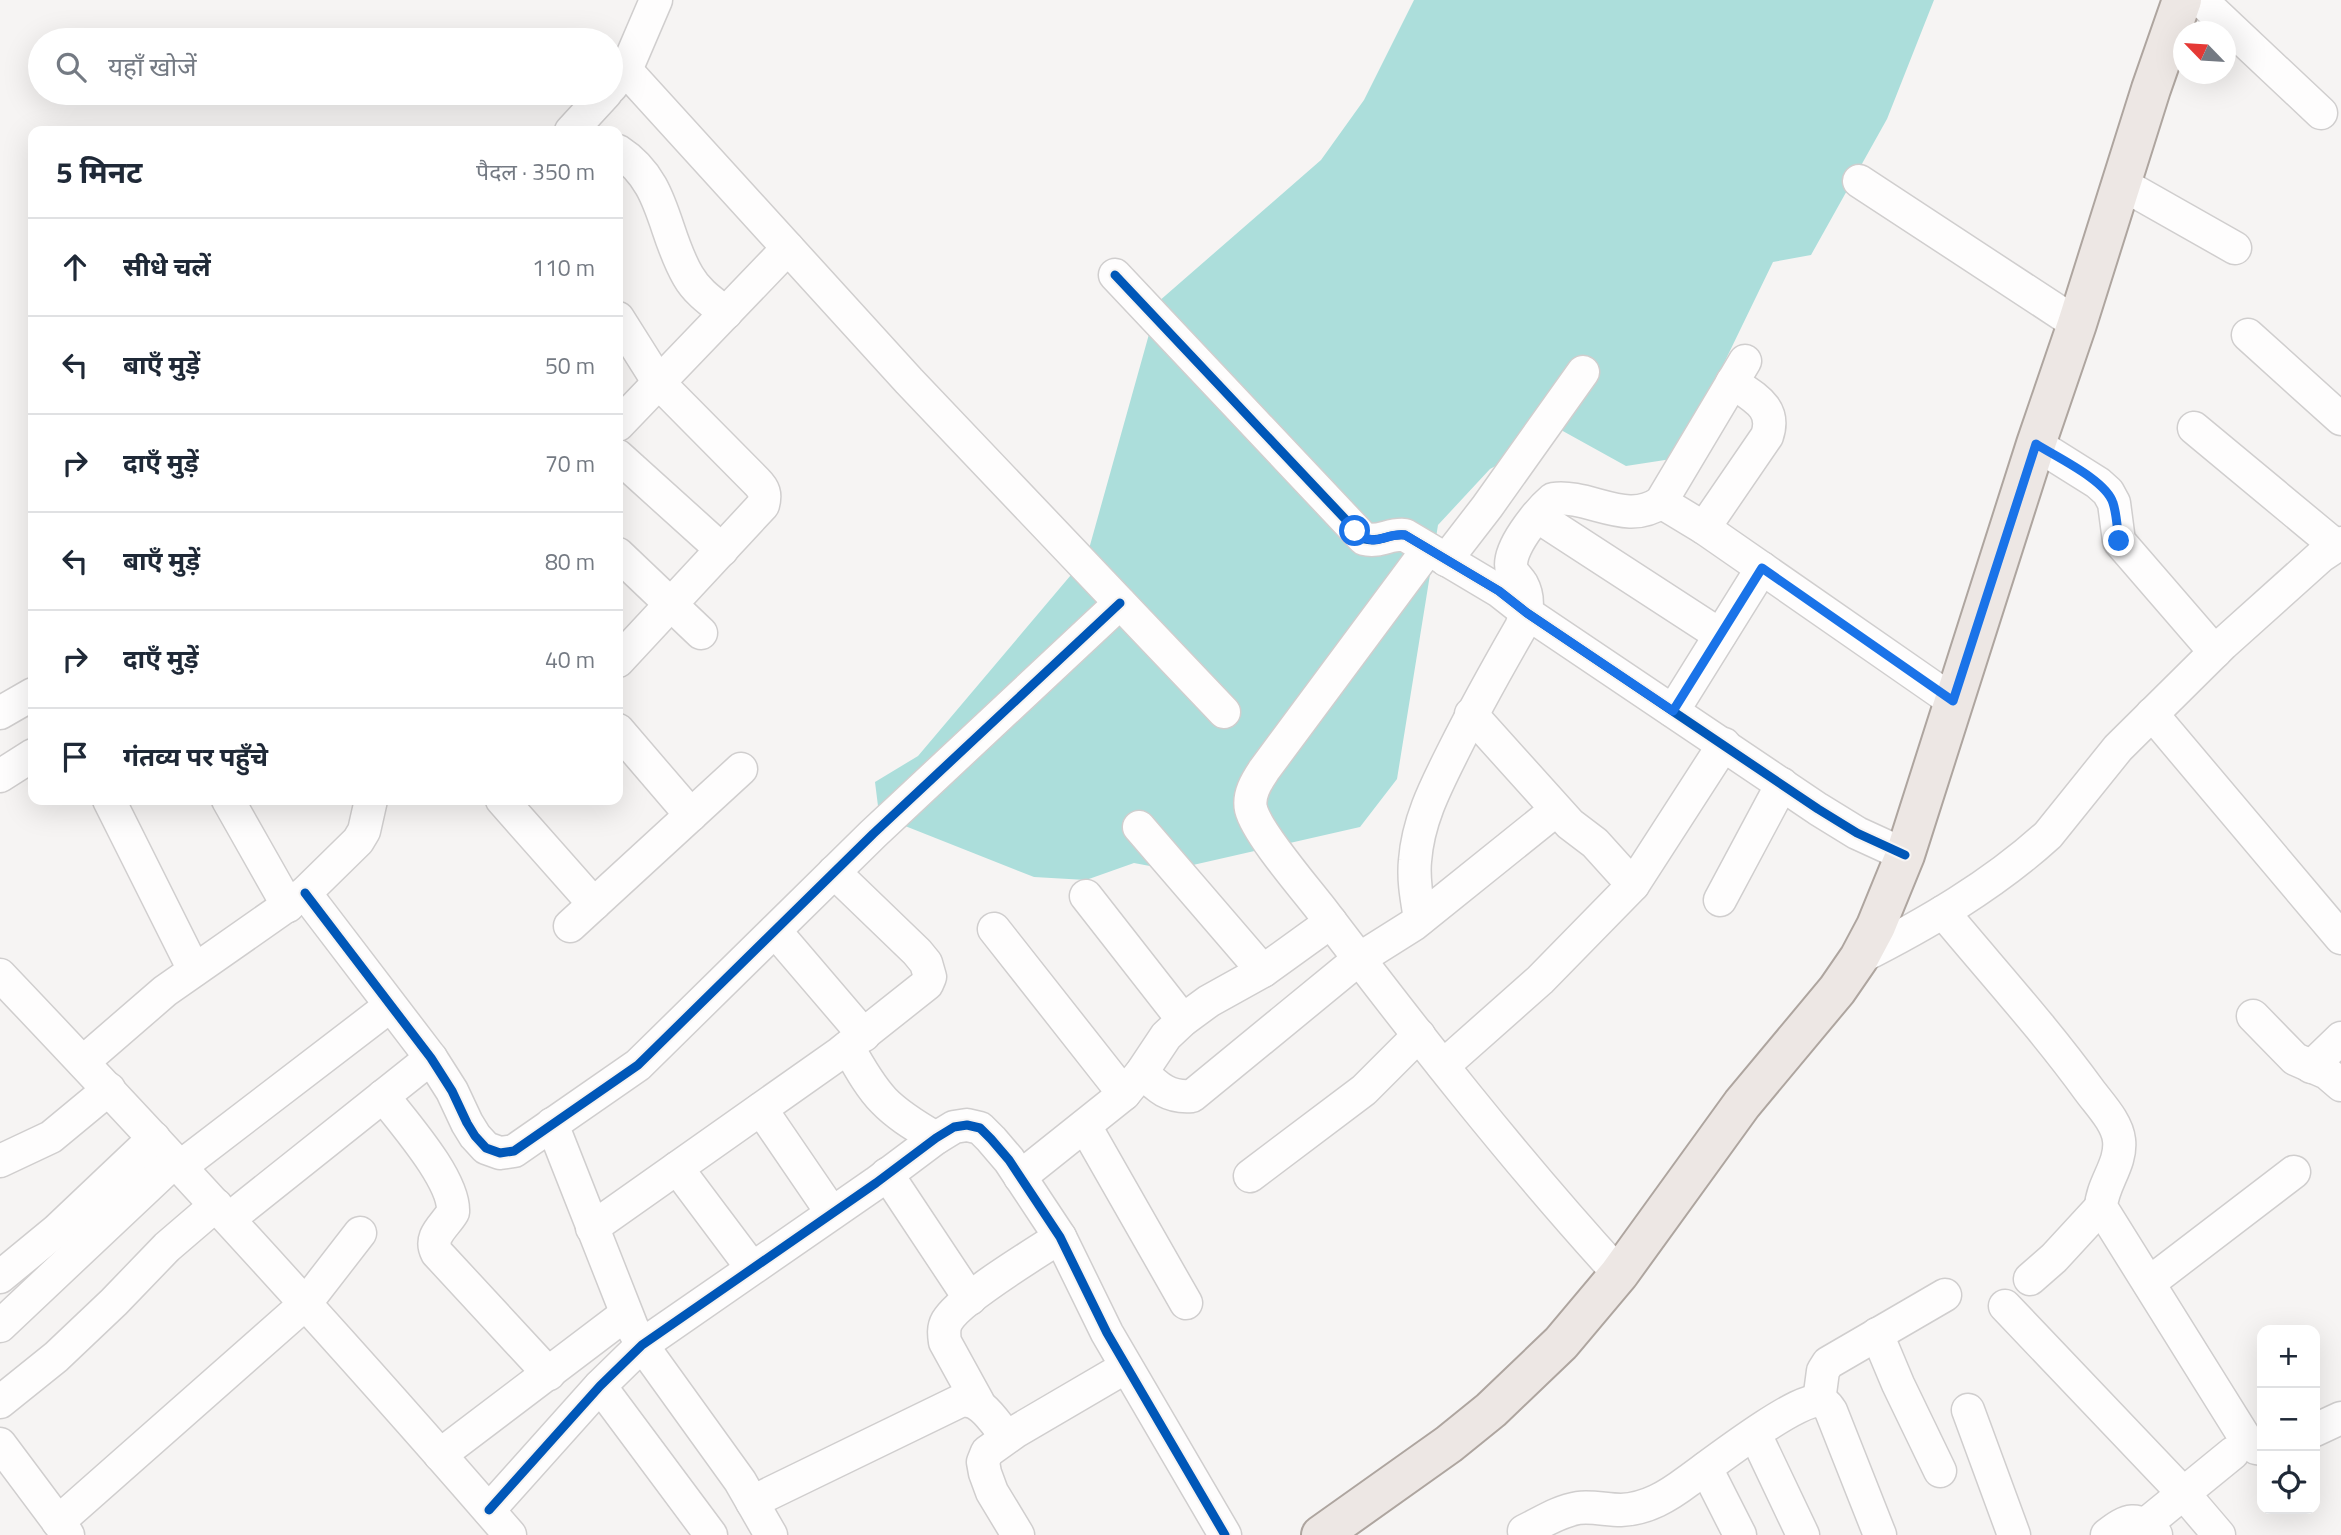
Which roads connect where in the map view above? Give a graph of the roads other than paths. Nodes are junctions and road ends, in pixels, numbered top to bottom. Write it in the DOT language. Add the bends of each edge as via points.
graph roads {
  1 [pos="656,0"];
  2 [pos="2182,0"];
  3 [pos="2201,0"];
  4 [pos="623,65"];
  5 [pos="623,92"];
  6 [pos="596,105"];
  7 [pos="2320,113"];
  8 [pos="579,126"];
  9 [pos="623,156"];
  10 [pos="1859,181"];
  11 [pos="2122,184"];
  12 [pos="788,248"];
  13 [pos="2235,248"];
  14 [pos="1115,275"];
  15 [pos="726,313"];
  16 [pos="2077,324"];
  17 [pos="623,326"];
  18 [pos="2248,335"];
  19 [pos="1583,372"];
  20 [pos="659,383"];
  21 [pos="2341,419"];
  22 [pos="623,420"];
  23 [pos="2194,428"];
  24 [pos="2036,444"];
  25 [pos="623,461"];
  26 [pos="1661,502"];
  27 [pos="1537,516"];
  28 [pos="1704,528"];
  29 [pos="2339,545"];
  30 [pos="722,550"];
  31 [pos="1437,554"];
  32 [pos="623,559"];
  33 [pos="1762,568"];
  34 [pos="1120,603"];
  35 [pos="671,605"];
  36 [pos="1527,613"];
  37 [pos="701,634"];
  38 [pos="1720,635"];
  39 [pos="2215,652"];
  40 [pos="623,656"];
  41 [pos="28,697"];
  42 [pos="1953,701"];
  43 [pos="1673,711"];
  44 [pos="1224,712"];
  45 [pos="0,713"];
  46 [pos="1471,714"];
  47 [pos="2152,714"];
  48 [pos="623,736"];
  49 [pos="1724,744"];
  50 [pos="28,758"];
  51 [pos="741,769"];
  52 [pos="0,776"];
  53 [pos="1782,784"];
  54 [pos="112,805"];
  55 [pos="231,805"];
  56 [pos="370,805"];
  57 [pos="506,805"];
  58 [pos="1556,810"];
  59 [pos="691,815"];
  60 [pos="1139,827"];
  61 [pos="1905,855"];
  62 [pos="834,872"];
  63 [pos="1633,885"];
  64 [pos="1086,895"];
  65 [pos="297,899"];
  66 [pos="1720,900"];
  67 [pos="594,904"];
  68 [pos="1943,912"];
  69 [pos="1420,919"];
  70 [pos="1331,922"];
  71 [pos="570,926"];
  72 [pos="994,929"];
  73 [pos="775,931"];
  74 [pos="2341,938"];
  75 [pos="1859,958"];
  76 [pos="1359,959"];
  77 [pos="194,970"];
  78 [pos="1263,971"];
  79 [pos="0,975"];
  80 [pos="390,1006"];
  81 [pos="2253,1016"];
  82 [pos="1183,1020"];
  83 [pos="1419,1035"];
  84 [pos="2341,1038"];
  85 [pos="856,1041"];
  86 [pos="431,1058"];
  87 [pos="83,1062"];
  88 [pos="1443,1066"];
  89 [pos="2311,1067"];
  90 [pos="1133,1083"];
  91 [pos="2341,1085"];
  92 [pos="109,1089"];
  93 [pos="383,1096"];
  94 [pos="761,1109"];
  95 [pos="552,1124"];
  96 [pos="1085,1126"];
  97 [pos="154,1138"];
  98 [pos="936,1138"];
  99 [pos="0,1161"];
  100 [pos="178,1164"];
  101 [pos="677,1168"];
  102 [pos="2294,1172"];
  103 [pos="887,1174"];
  104 [pos="1250,1176"];
  105 [pos="1020,1177"];
  106 [pos="2101,1207"];
  107 [pos="222,1212"];
  108 [pos="832,1213"];
  109 [pos="592,1228"];
  110 [pos="360,1233"];
  111 [pos="1060,1237"];
  112 [pos="752,1268"];
  113 [pos="1619,1274"];
  114 [pos="0,1277"];
  115 [pos="2030,1279"];
  116 [pos="2149,1283"];
  117 [pos="1945,1296"];
  118 [pos="970,1299"];
  119 [pos="1186,1303"];
  120 [pos="305,1304"];
  121 [pos="2005,1306"];
  122 [pos="626,1314"];
  123 [pos="0,1326"];
  124 [pos="1877,1334"];
  125 [pos="642,1345"];
  126 [pos="1126,1367"];
  127 [pos="549,1374"];
  128 [pos="600,1386"];
  129 [pos="1819,1401"];
  130 [pos="0,1402"];
  131 [pos="978,1402"];
  132 [pos="1968,1410"];
  133 [pos="2341,1418"];
  134 [pos="2320,1428"];
  135 [pos="1755,1434"];
  136 [pos="1007,1437"];
  137 [pos="0,1444"];
  138 [pos="2248,1451"];
  139 [pos="440,1455"];
  140 [pos="1706,1468"];
  141 [pos="1940,1471"];
  142 [pos="2184,1494"];
  143 [pos="752,1502"];
  144 [pos="1611,1509"];
  145 [pos="489,1510"];
  146 [pos="63,1528"];
  147 [pos="2151,1530"];
  148 [pos="1213,1531"];
  149 [pos="1524,1534"];
  150 [pos="510,1535"];
  151 [pos="711,1535"];
  152 [pos="771,1535"];
  153 [pos="1017,1535"];
  154 [pos="1321,1535"];
  155 [pos="1628,1535"];
  156 [pos="1740,1535"];
  157 [pos="1802,1535"];
  158 [pos="1880,1535"];
  159 [pos="2014,1535"];
  160 [pos="2107,1535"];
  161 [pos="2219,1535"];
  1 -- 4 [label="street"];
  2 -- 11 [label="main road"];
  3 -- 7 [label="street"];
  5 -- 12 [label="street"];
  6 -- 8 [label="street"];
  9 -- 15 [label="street" via="648,179 694,286"];
  10 -- 16 [label="street"];
  11 -- 13 [label="street"];
  11 -- 16 [label="main road"];
  12 -- 15 [label="street"];
  12 -- 34 [label="street"];
  14 -- 31 [label="street" via="1364,539 1405,535"];
  15 -- 20 [label="street"];
  16 -- 24 [label="main road"];
  17 -- 20 [label="street"];
  18 -- 21 [label="street"];
  19 -- 31 [label="street" via="1487,507"];
  20 -- 22 [label="street"];
  20 -- 30 [label="street" via="764,489 763,505"];
  23 -- 29 [label="street"];
  24 -- 39 [label="street" via="2108,492 2119,541"];
  24 -- 42 [label="main road"];
  25 -- 30 [label="street"];
  26 -- 27 [label="street" via="1635,512 1553,499"];
  26 -- 28 [label="street"];
  26 -- 28 [label="street" via="1739,372 1768,412 1771,425"];
  27 -- 36 [label="street" via="1510,561 1523,586"];
  27 -- 38 [label="street"];
  28 -- 33 [label="street"];
  29 -- 39 [label="street"];
  30 -- 35 [label="street"];
  31 -- 36 [label="street"];
  31 -- 70 [label="street" via="1264,770 1251,795 1251,807 1265,835"];
  32 -- 35 [label="street"];
  33 -- 38 [label="street"];
  33 -- 42 [label="street"];
  34 -- 44 [label="street"];
  34 -- 62 [label="street"];
  35 -- 37 [label="street"];
  35 -- 40 [label="street"];
  36 -- 43 [label="street"];
  36 -- 46 [label="street"];
  38 -- 43 [label="street"];
  39 -- 47 [label="street"];
  41 -- 45 [label="street"];
  42 -- 61 [label="main road"];
  43 -- 49 [label="street"];
  46 -- 58 [label="street"];
  46 -- 69 [label="street" via="1433,790 1419,834 1414,880"];
  47 -- 68 [label="street" via="2118,748 2048,835"];
  47 -- 74 [label="street"];
  48 -- 59 [label="street"];
  49 -- 53 [label="street"];
  49 -- 63 [label="street"];
  50 -- 52 [label="street"];
  51 -- 59 [label="street"];
  53 -- 61 [label="street" via="1857,833"];
  53 -- 66 [label="street"];
  54 -- 77 [label="street"];
  55 -- 65 [label="street"];
  56 -- 65 [label="street" via="358,841"];
  57 -- 67 [label="street"];
  58 -- 63 [label="street" via="1595,843"];
  58 -- 69 [label="street"];
  59 -- 67 [label="street"];
  60 -- 78 [label="street"];
  61 -- 75 [label="main road"];
  62 -- 73 [label="street"];
  62 -- 85 [label="street" via="917,952 930,977"];
  63 -- 88 [label="street" via="1540,980"];
  64 -- 82 [label="street"];
  65 -- 77 [label="street"];
  65 -- 80 [label="street"];
  67 -- 71 [label="street"];
  68 -- 75 [label="street"];
  68 -- 106 [label="street" via="2075,1071 2116,1129 2119,1151"];
  69 -- 76 [label="street"];
  70 -- 76 [label="street"];
  70 -- 78 [label="street"];
  72 -- 90 [label="street"];
  73 -- 85 [label="street"];
  73 -- 95 [label="street" via="638,1065"];
  75 -- 113 [label="main road" via="1742,1104"];
  76 -- 83 [label="street"];
  76 -- 90 [label="street" via="1192,1096"];
  77 -- 87 [label="street"];
  78 -- 82 [label="street"];
  79 -- 87 [label="street"];
  80 -- 86 [label="street"];
  80 -- 100 [label="street"];
  81 -- 89 [label="street" via="2283,1049"];
  82 -- 90 [label="street"];
  83 -- 88 [label="street"];
  83 -- 104 [label="street" via="1364,1090"];
  84 -- 89 [label="street"];
  85 -- 94 [label="street"];
  85 -- 98 [label="street" via="865,1078 891,1110"];
  86 -- 93 [label="street"];
  86 -- 95 [label="street" via="486,1148 514,1151"];
  87 -- 92 [label="street"];
  88 -- 113 [label="street"];
  89 -- 91 [label="street" via="2328,1073"];
  90 -- 96 [label="street"];
  92 -- 97 [label="street"];
  92 -- 99 [label="street" via="51,1137"];
  93 -- 107 [label="street"];
  93 -- 127 [label="street" via="451,1193 453,1212 435,1237 438,1253"];
  94 -- 101 [label="street"];
  94 -- 108 [label="street"];
  95 -- 109 [label="street"];
  96 -- 105 [label="street"];
  96 -- 119 [label="street"];
  97 -- 100 [label="street"];
  97 -- 114 [label="street"];
  98 -- 103 [label="street"];
  98 -- 105 [label="street" via="954,1127 980,1128"];
  100 -- 107 [label="street"];
  100 -- 123 [label="street"];
  101 -- 109 [label="street"];
  101 -- 112 [label="street"];
  102 -- 116 [label="street"];
  103 -- 108 [label="street"];
  103 -- 118 [label="street"];
  105 -- 111 [label="street"];
  106 -- 115 [label="street"];
  106 -- 116 [label="street"];
  107 -- 120 [label="street"];
  107 -- 130 [label="street" via="167,1247 56,1357"];
  108 -- 112 [label="street"];
  109 -- 122 [label="street"];
  110 -- 120 [label="street"];
  111 -- 118 [label="street"];
  111 -- 126 [label="street"];
  112 -- 125 [label="street"];
  113 -- 154 [label="main road" via="1561,1343 1491,1410"];
  116 -- 138 [label="street" via="2247,1441"];
  117 -- 124 [label="street"];
  118 -- 131 [label="street" via="946,1322 943,1334"];
  120 -- 139 [label="street"];
  120 -- 146 [label="street"];
  121 -- 142 [label="street"];
  122 -- 125 [label="street"];
  122 -- 127 [label="street"];
  124 -- 129 [label="street" via="1828,1363"];
  124 -- 141 [label="street"];
  125 -- 128 [label="street"];
  125 -- 143 [label="street"];
  126 -- 136 [label="street"];
  126 -- 148 [label="street"];
  127 -- 139 [label="street"];
  128 -- 145 [label="street"];
  128 -- 151 [label="street"];
  129 -- 135 [label="street" via="1803,1403"];
  129 -- 158 [label="street" via="1831,1411"];
  131 -- 136 [label="street"];
  131 -- 143 [label="street" via="960,1401"];
  132 -- 159 [label="street"];
  133 -- 134 [label="street"];
  135 -- 140 [label="street"];
  135 -- 157 [label="street"];
  136 -- 153 [label="street" via="987,1452 983,1462 992,1492"];
  137 -- 146 [label="street"];
  138 -- 142 [label="street"];
  139 -- 145 [label="street"];
  140 -- 144 [label="street" via="1668,1496"];
  140 -- 156 [label="street"];
  142 -- 147 [label="street"];
  142 -- 161 [label="street"];
  143 -- 152 [label="street"];
  144 -- 149 [label="street" via="1578,1508"];
  144 -- 155 [label="street"];
  145 -- 150 [label="street"];
  147 -- 160 [label="street" via="2135,1521 2123,1523"];
}
